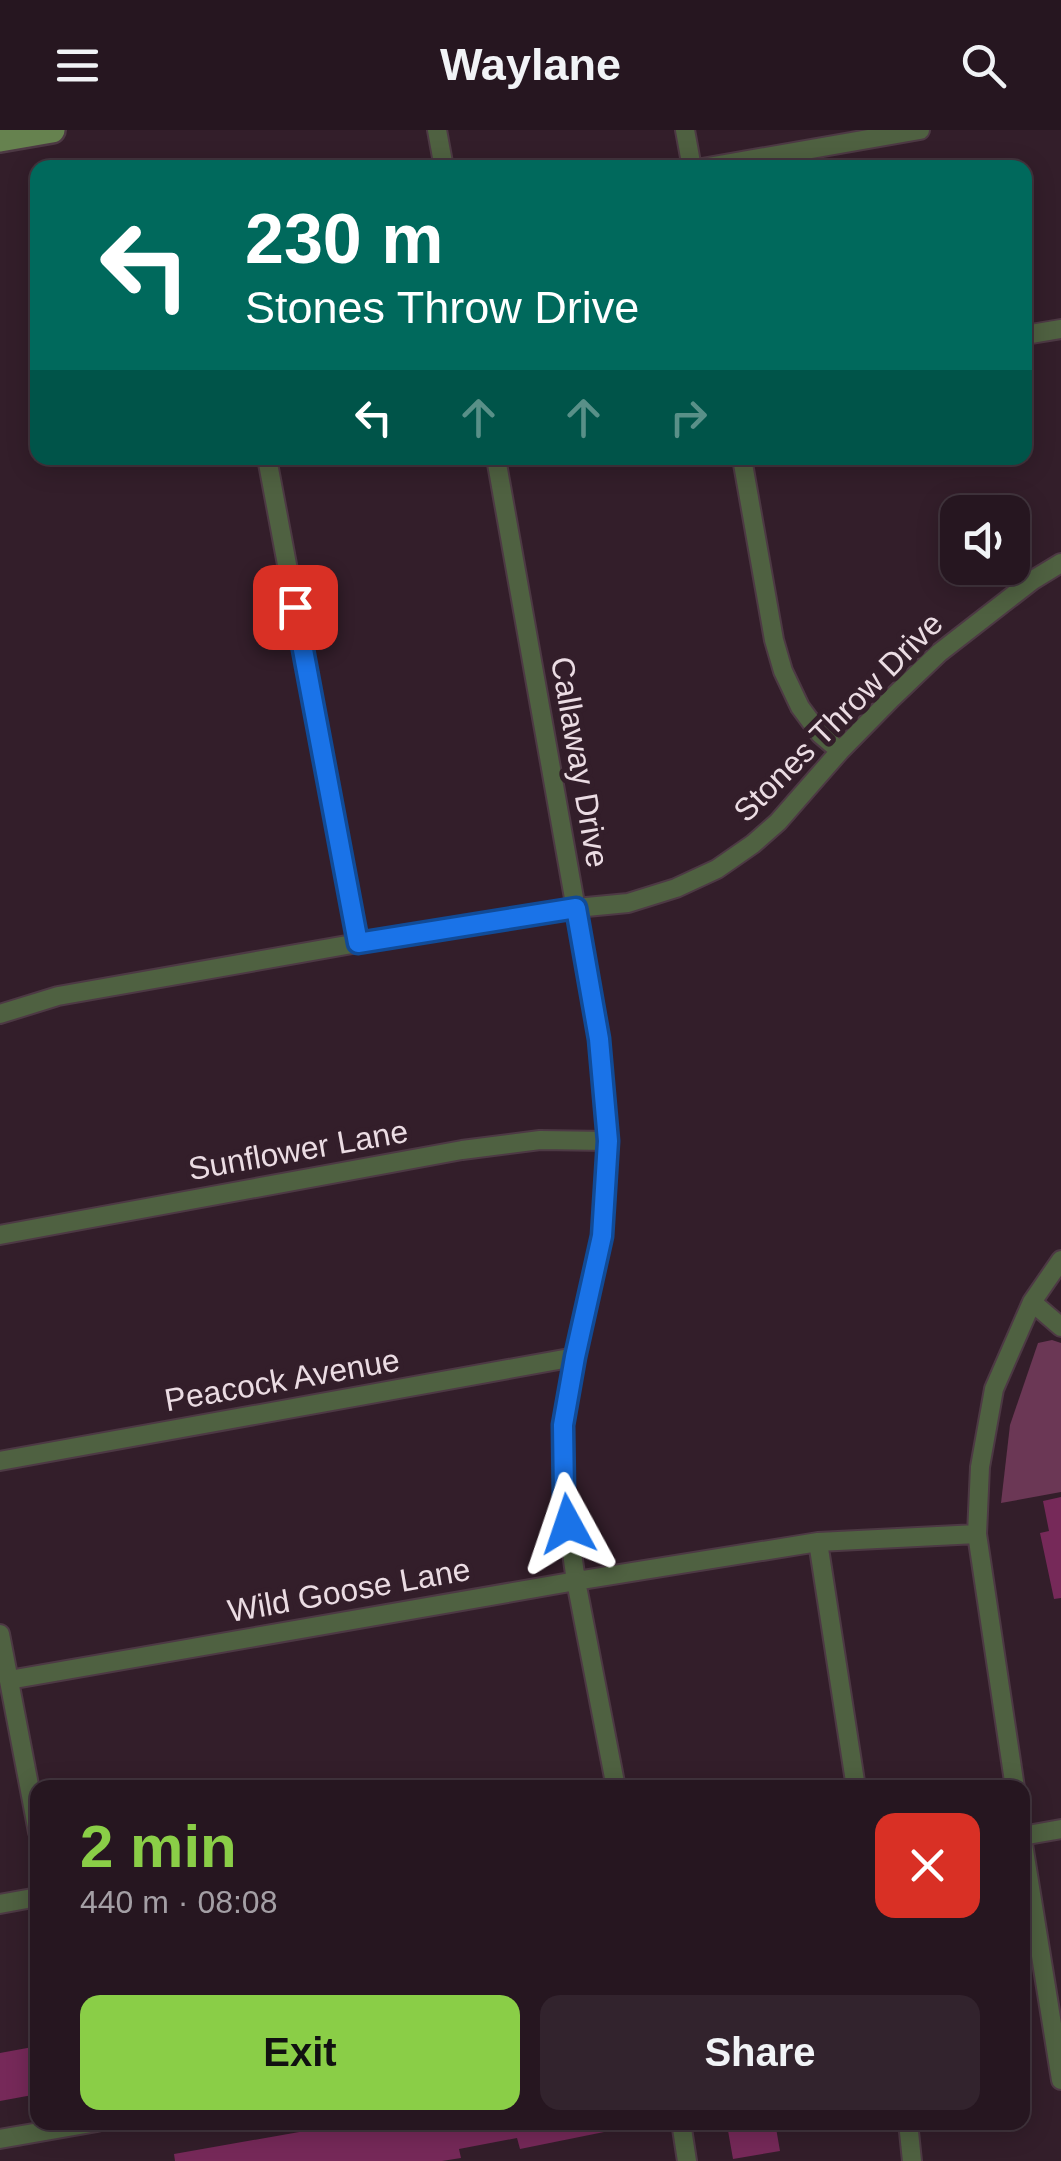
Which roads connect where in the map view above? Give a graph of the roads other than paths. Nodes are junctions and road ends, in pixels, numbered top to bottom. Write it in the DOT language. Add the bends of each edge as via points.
graph roads {
  1 [pos="52,130"];
  2 [pos="437,130"];
  3 [pos="685,130"];
  4 [pos="920,130"];
  5 [pos="0,139"];
  6 [pos="443,160"];
  7 [pos="691,160"];
  8 [pos="748,160"];
  9 [pos="1060,334"];
  10 [pos="1032,335"];
  11 [pos="268,465"];
  12 [pos="497,465"];
  13 [pos="743,465"];
  14 [pos="1061,563"];
  15 [pos="840,751"];
  16 [pos="576,908"];
  17 [pos="358,943"];
  18 [pos="0,1014"];
  19 [pos="608,1141"];
  20 [pos="0,1235"];
  21 [pos="1061,1260"];
  22 [pos="1032,1302"];
  23 [pos="1061,1327"];
  24 [pos="575,1357"];
  25 [pos="0,1461"];
  26 [pos="977,1534"];
  27 [pos="818,1542"];
  28 [pos="576,1581"];
  29 [pos="0,1634"];
  30 [pos="8,1680"];
  31 [pos="614,1780"];
  32 [pos="855,1780"];
  33 [pos="1013,1780"];
  34 [pos="30,1791"];
  35 [pos="1061,1829"];
  36 [pos="1030,1835"];
  37 [pos="1030,1886"];
  38 [pos="30,1898"];
  39 [pos="0,1904"];
  40 [pos="1061,2078"];
  41 [pos="51,2130"];
  42 [pos="682,2130"];
  43 [pos="909,2130"];
  44 [pos="0,2139"];
  45 [pos="687,2161"];
  46 [pos="912,2161"];
  1 -- 5 [label="street"];
  2 -- 6 [label="street"];
  3 -- 7 [label="street"];
  4 -- 8 [label="street"];
  9 -- 10 [label="street"];
  11 -- 17 [label="street"];
  12 -- 16 [label="street, Callaway Drive"];
  13 -- 15 [label="street" via="783,671 800,708"];
  14 -- 15 [label="street, Stones Throw Drive" via="940,653"];
  15 -- 16 [label="street, Stones Throw Drive" via="778,822 717,869 628,903"];
  16 -- 17 [label="street, Stones Throw Drive"];
  16 -- 19 [label="street, Callaway Drive"];
  17 -- 18 [label="street, Stones Throw Drive" via="58,996"];
  19 -- 20 [label="street, Sunflower Lane" via="540,1140 462,1150"];
  19 -- 24 [label="street, Callaway Drive" via="602,1236"];
  21 -- 22 [label="street"];
  22 -- 23 [label="street"];
  22 -- 26 [label="street" via="994,1389"];
  24 -- 25 [label="street, Peacock Avenue"];
  24 -- 28 [label="street, Callaway Drive" via="563,1443"];
  26 -- 27 [label="street, Wild Goose Lane"];
  26 -- 33 [label="street"];
  27 -- 28 [label="street, Wild Goose Lane"];
  27 -- 32 [label="street"];
  28 -- 30 [label="street, Wild Goose Lane"];
  28 -- 31 [label="street, Callaway Drive"];
  29 -- 30 [label="street"];
  30 -- 34 [label="street"];
  35 -- 36 [label="street"];
  37 -- 40 [label="street"];
  38 -- 39 [label="street"];
  41 -- 44 [label="street"];
  42 -- 45 [label="street"];
  43 -- 46 [label="street"];
}
